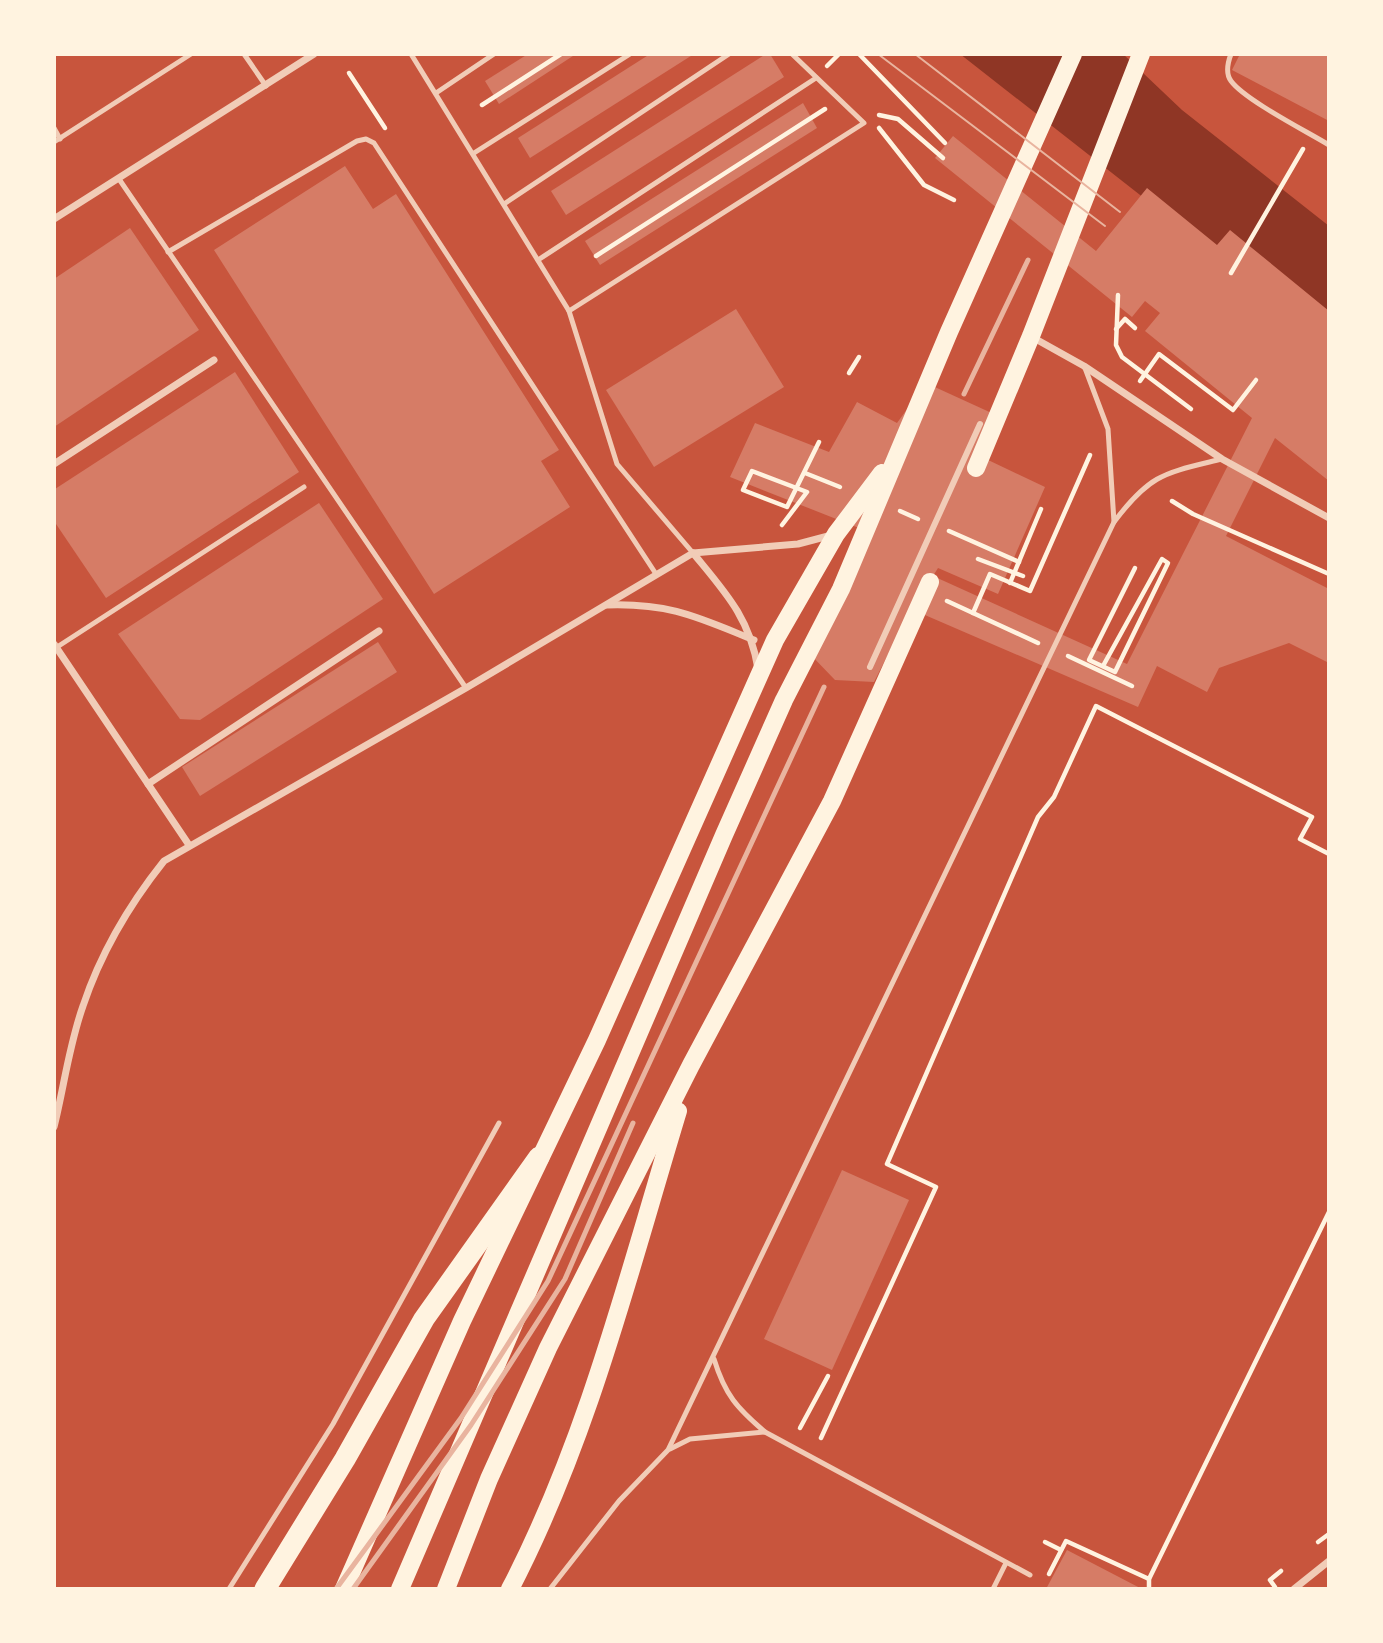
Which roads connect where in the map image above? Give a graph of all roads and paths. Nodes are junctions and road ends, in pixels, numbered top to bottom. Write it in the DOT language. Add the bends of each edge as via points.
graph roads {
  1 [pos="191,54"];
  2 [pos="244,54"];
  3 [pos="314,54"];
  4 [pos="411,54"];
  5 [pos="494,54"];
  6 [pos="561,54"];
  7 [pos="629,54"];
  8 [pos="729,54"];
  9 [pos="792,54"];
  10 [pos="859,54"];
  11 [pos="1059,54"];
  12 [pos="1073,54"];
  13 [pos="1141,54"];
  14 [pos="1231,54"];
  15 [pos="816,78"];
  16 [pos="266,86"];
  17 [pos="436,93"];
  18 [pos="839,100"];
  19 [pos="482,106"];
  20 [pos="868,112"];
  21 [pos="54,128"];
  22 [pos="1036,133"];
  23 [pos="57,141"];
  24 [pos="945,142"];
  25 [pos="1307,142"];
  26 [pos="1329,145"];
  27 [pos="474,153"];
  28 [pos="943,158"];
  29 [pos="118,179"];
  30 [pos="924,185"];
  31 [pos="954,200"];
  32 [pos="504,204"];
  33 [pos="54,219"];
  34 [pos="169,251"];
  35 [pos="596,256"];
  36 [pos="538,260"];
  37 [pos="1231,273"];
  38 [pos="1118,295"];
  39 [pos="569,311"];
  40 [pos="1135,328"];
  41 [pos="1116,329"];
  42 [pos="1031,336"];
  43 [pos="1159,354"];
  44 [pos="859,357"];
  45 [pos="214,360"];
  46 [pos="1084,366"];
  47 [pos="849,373"];
  48 [pos="1256,380"];
  49 [pos="1191,408"];
  50 [pos="980,424"];
  51 [pos="818,442"];
  52 [pos="899,451"];
  53 [pos="1222,459"];
  54 [pos="54,464"];
  55 [pos="976,468"];
  56 [pos="805,474"];
  57 [pos="304,487"];
  58 [pos="844,489"];
  59 [pos="1172,501"];
  60 [pos="895,509"];
  61 [pos="1041,509"];
  62 [pos="1329,518"];
  63 [pos="1114,522"];
  64 [pos="934,525"];
  65 [pos="780,528"];
  66 [pos="836,534"];
  67 [pos="693,553"];
  68 [pos="978,559"];
  69 [pos="1019,562"];
  70 [pos="1135,568"];
  71 [pos="656,574"];
  72 [pos="1329,574"];
  73 [pos="1023,576"];
  74 [pos="930,582"];
  75 [pos="1010,583"];
  76 [pos="908,584"];
  77 [pos="1030,592"];
  78 [pos="604,605"];
  79 [pos="973,613"];
  80 [pos="379,631"];
  81 [pos="754,640"];
  82 [pos="1046,646"];
  83 [pos="55,647"];
  84 [pos="1059,652"];
  85 [pos="1103,666"];
  86 [pos="870,667"];
  87 [pos="759,677"];
  88 [pos="1132,686"];
  89 [pos="466,688"];
  90 [pos="148,784"];
  91 [pos="189,845"];
  92 [pos="1329,854"];
  93 [pos="691,1065"];
  94 [pos="58,1100"];
  95 [pos="499,1123"];
  96 [pos="54,1127"];
  97 [pos="539,1157"];
  98 [pos="1329,1212"];
  99 [pos="714,1359"];
  100 [pos="828,1376"];
  101 [pos="800,1428"];
  102 [pos="765,1432"];
  103 [pos="821,1438"];
  104 [pos="668,1450"];
  105 [pos="1045,1542"];
  106 [pos="1061,1550"];
  107 [pos="1329,1561"];
  108 [pos="1006,1563"];
  109 [pos="1030,1575"];
  110 [pos="1046,1579"];
  111 [pos="1149,1579"];
  112 [pos="1304,1581"];
  113 [pos="229,1589"];
  114 [pos="265,1589"];
  115 [pos="344,1589"];
  116 [pos="400,1589"];
  117 [pos="446,1589"];
  118 [pos="510,1589"];
  119 [pos="550,1589"];
  120 [pos="993,1589"];
  121 [pos="1149,1589"];
  122 [pos="1294,1589"];
  123 [pos="1310,1589"];
  1 -- 23 [label="lane"];
  2 -- 16 [label="lane"];
  3 -- 16 [label="street"];
  4 -- 17 [label="lane"];
  5 -- 17 [label="lane"];
  6 -- 19 [label="path"];
  7 -- 27 [label="lane"];
  8 -- 32 [label="lane"];
  9 -- 15 [label="lane"];
  10 -- 24 [label="path"];
  11 -- 22 [label="main road"];
  12 -- 22 [label="main road"];
  13 -- 42 [label="main road"];
  14 -- 26 [label="lane" via="1230,80"];
  15 -- 18 [label="lane"];
  15 -- 36 [label="lane"];
  16 -- 29 [label="street"];
  17 -- 27 [label="lane"];
  18 -- 35 [label="path"];
  18 -- 39 [label="lane" via="864,123"];
  20 -- 28 [label="path" via="898,120"];
  21 -- 23 [label="lane"];
  22 -- 52 [label="main road"];
  25 -- 37 [label="path"];
  27 -- 32 [label="lane"];
  29 -- 33 [label="street"];
  29 -- 34 [label="lane"];
  30 -- 31 [label="path"];
  32 -- 36 [label="lane"];
  34 -- 71 [label="lane" via="357,141 374,143"];
  34 -- 89 [label="lane"];
  36 -- 39 [label="lane"];
  38 -- 41 [label="path"];
  39 -- 67 [label="lane" via="617,464"];
  40 -- 41 [label="path" via="1125,319"];
  41 -- 49 [label="path" via="1122,357"];
  42 -- 46 [label="street"];
  42 -- 55 [label="main road"];
  43 -- 48 [label="path" via="1233,410"];
  44 -- 47 [label="path"];
  45 -- 54 [label="street"];
  46 -- 53 [label="street"];
  46 -- 63 [label="lane" via="1108,429"];
  50 -- 64 [label="street"];
  51 -- 56 [label="path"];
  52 -- 66 [label="main road"];
  52 -- 116 [label="main road" via="841,589 784,700 724,835"];
  53 -- 62 [label="street"];
  53 -- 63 [label="lane" via="1149,482"];
  56 -- 58 [label="path"];
  56 -- 65 [label="path" via="787,507 743,490 752,471 807,492"];
  57 -- 83 [label="lane"];
  59 -- 72 [label="path"];
  60 -- 64 [label="path"];
  61 -- 69 [label="path"];
  63 -- 99 [label="lane"];
  64 -- 69 [label="path"];
  64 -- 76 [label="street"];
  66 -- 67 [label="street" via="797,544"];
  66 -- 87 [label="main road"];
  67 -- 71 [label="street"];
  67 -- 81 [label="street" via="732,601"];
  68 -- 73 [label="path"];
  69 -- 75 [label="path"];
  70 -- 85 [label="path" via="1089,660"];
  71 -- 78 [label="street"];
  74 -- 93 [label="main road" via="832,801"];
  75 -- 77 [label="path"];
  75 -- 79 [label="path" via="990,575"];
  76 -- 79 [label="path"];
  76 -- 86 [label="street"];
  78 -- 81 [label="street" via="648,604 680,610"];
  78 -- 89 [label="street"];
  79 -- 82 [label="path"];
  80 -- 90 [label="street"];
  81 -- 87 [label="street"];
  83 -- 90 [label="street"];
  84 -- 88 [label="path"];
  85 -- 85 [label="path" via="1135,607 1162,559 1168,563 1115,672"];
  87 -- 97 [label="main road" via="597,1040"];
  89 -- 91 [label="street"];
  90 -- 91 [label="street"];
  91 -- 94 [label="street" via="164,861 136,895 112,937 82,1008"];
  92 -- 103 [label="path" via="1300,839 1312,817 1097,706 1054,797 1038,817 887,1164 936,1187"];
  93 -- 117 [label="main road" via="548,1348"];
  93 -- 118 [label="main road" via="595,1385"];
  94 -- 96 [label="street"];
  95 -- 113 [label="lane" via="333,1424"];
  97 -- 114 [label="highway" via="424,1318"];
  97 -- 115 [label="main road"];
  98 -- 111 [label="path"];
  99 -- 102 [label="lane" via="723,1386 738,1409"];
  99 -- 104 [label="lane"];
  100 -- 101 [label="path"];
  102 -- 104 [label="lane" via="690,1439"];
  102 -- 108 [label="lane"];
  104 -- 119 [label="lane" via="620,1501"];
  105 -- 106 [label="path"];
  106 -- 110 [label="path"];
  106 -- 111 [label="path" via="1066,1541"];
  107 -- 112 [label="street"];
  108 -- 109 [label="lane"];
  108 -- 120 [label="lane"];
  111 -- 121 [label="path"];
  112 -- 122 [label="street"];
  112 -- 123 [label="street"];
}
